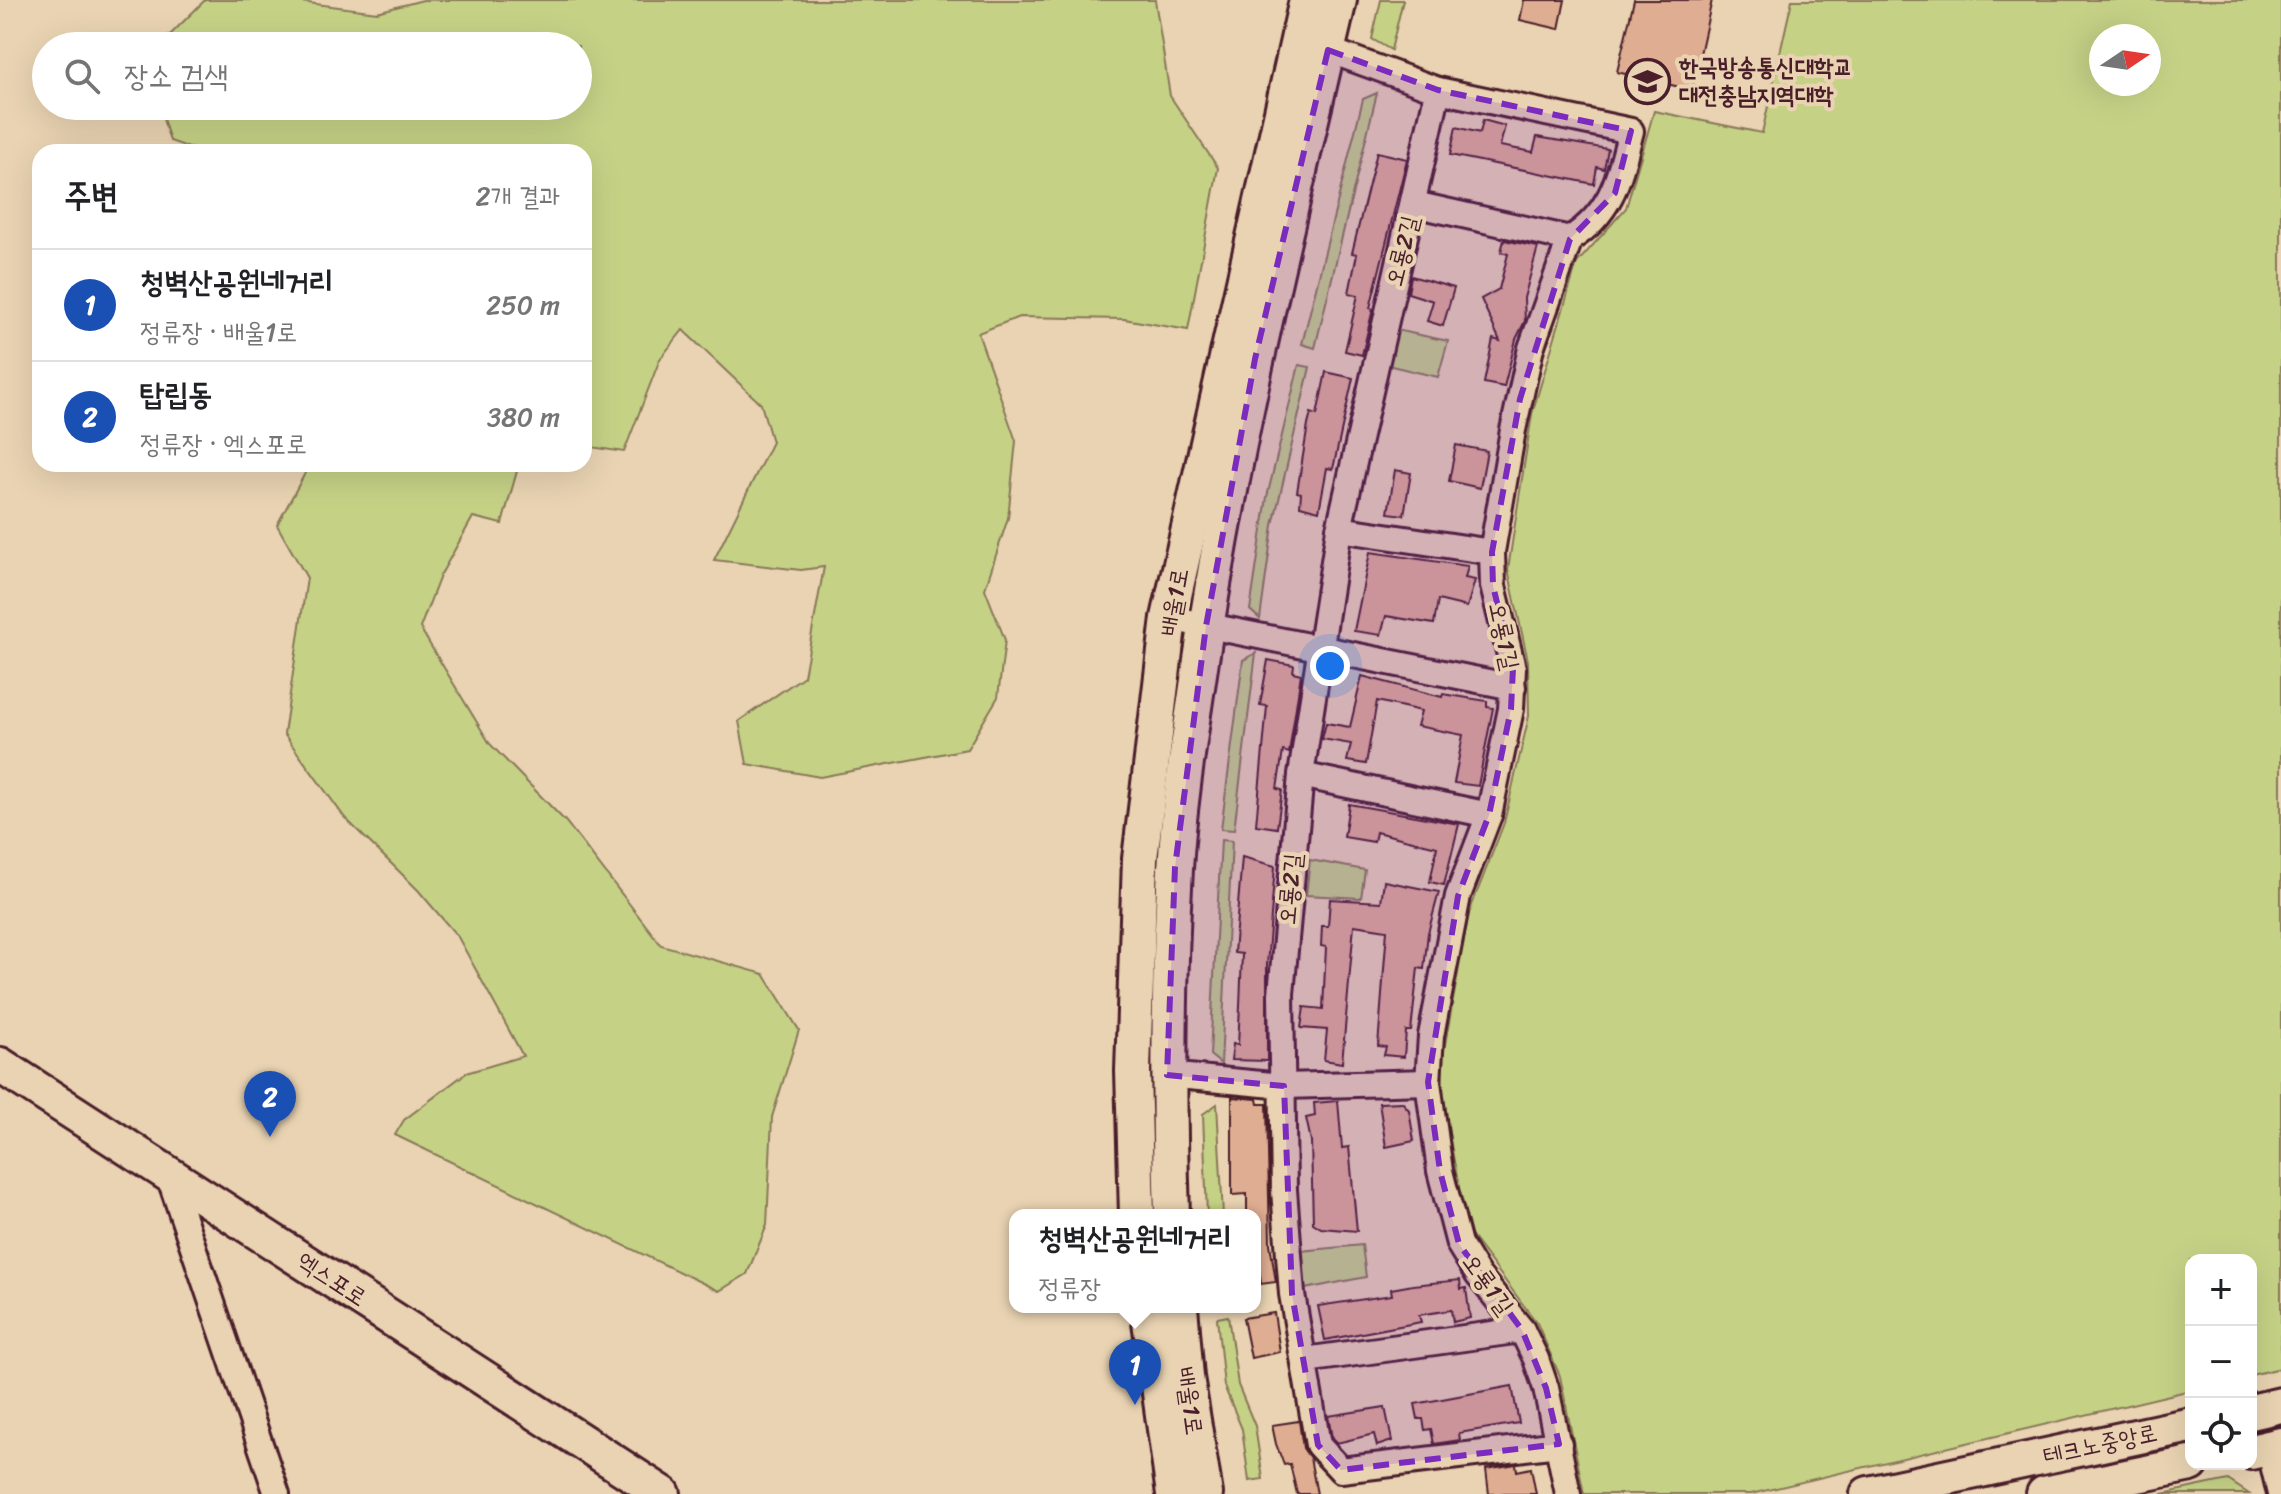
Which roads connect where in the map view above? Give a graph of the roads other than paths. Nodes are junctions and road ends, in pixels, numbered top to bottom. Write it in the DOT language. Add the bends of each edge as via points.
graph roads {
  1 [pos="1307,0"];
  2 [pos="1339,0"];
  3 [pos="1328,50"];
  4 [pos="1438,90"];
  5 [pos="1414,204"];
  6 [pos="1570,239"];
  7 [pos="1339,529"];
  8 [pos="1492,552"];
  9 [pos="1169,618"];
  10 [pos="1206,626"];
  11 [pos="1320,648"];
  12 [pos="1513,687"];
  13 [pos="1301,775"];
  14 [pos="1489,815"];
  15 [pos="0,1065"];
  16 [pos="1167,1075"];
  17 [pos="1428,1082"];
  18 [pos="1284,1086"];
  19 [pos="167,1170"];
  20 [pos="1137,1209"];
  21 [pos="1172,1209"];
  22 [pos="1149,1313"];
  23 [pos="1181,1313"];
  24 [pos="1522,1330"];
  25 [pos="1305,1360"];
  26 [pos="2281,1405"];
  27 [pos="2257,1411"];
  28 [pos="2185,1426"];
  29 [pos="1559,1444"];
  30 [pos="2267,1448"];
  31 [pos="2185,1465"];
  32 [pos="277,1494"];
  33 [pos="663,1494"];
  34 [pos="1174,1494"];
  35 [pos="1205,1494"];
  36 [pos="1568,1494"];
  37 [pos="1868,1494"];
  38 [pos="2044,1494"];
  39 [pos="2280,1494"];
  1 -- 9 [label="main road, 배울1로"];
  2 -- 3 [label="main road, 배울1로"];
  3 -- 4 [label="street, 오룡1길"];
  3 -- 10 [label="main road, 배울1로" via="1255,359"];
  4 -- 5 [label="street, 오룡2길"];
  4 -- 6 [label="street, 오룡1길" via="1631,131 1615,193 1586,229"];
  5 -- 6 [label="street"];
  5 -- 7 [label="street, 오룡2길"];
  6 -- 8 [label="street, 오룡1길" via="1531,348"];
  7 -- 8 [label="street"];
  7 -- 11 [label="street, 오룡2길"];
  8 -- 12 [label="street, 오룡1길" via="1493,586"];
  9 -- 10 [label="street"];
  9 -- 20 [label="main road, 배울1로" via="1140,859 1133,1071"];
  10 -- 11 [label="street"];
  10 -- 16 [label="main road, 배울1로" via="1175,867"];
  11 -- 12 [label="street"];
  11 -- 13 [label="street, 오룡2길"];
  12 -- 14 [label="street, 오룡1길"];
  13 -- 14 [label="street"];
  13 -- 18 [label="street, 오룡2길" via="1281,994"];
  14 -- 17 [label="street, 오룡1길" via="1458,896 1431,1036"];
  15 -- 19 [label="main road, 엑스포로"];
  16 -- 18 [label="street"];
  16 -- 21 [label="main road, 배울1로"];
  17 -- 18 [label="street"];
  17 -- 24 [label="street, 오룡1길" via="1440,1171 1459,1244"];
  18 -- 25 [label="street, 오룡2길" via="1284,1190 1292,1294"];
  19 -- 32 [label="street"];
  19 -- 33 [label="main road, 엑스포로"];
  22 -- 34 [label="main road, 배울1로"];
  23 -- 35 [label="main road, 배울1로"];
  24 -- 25 [label="street"];
  24 -- 29 [label="street, 오룡1길" via="1546,1388"];
  25 -- 29 [label="street, 오룡2길" via="1318,1445 1341,1470"];
  26 -- 27 [label="main road"];
  28 -- 37 [label="main road, 테크노중앙로"];
  29 -- 36 [label="street, 오룡1길"];
  30 -- 39 [label="street"];
  31 -- 38 [label="main road, 테크노중앙로"];
}
